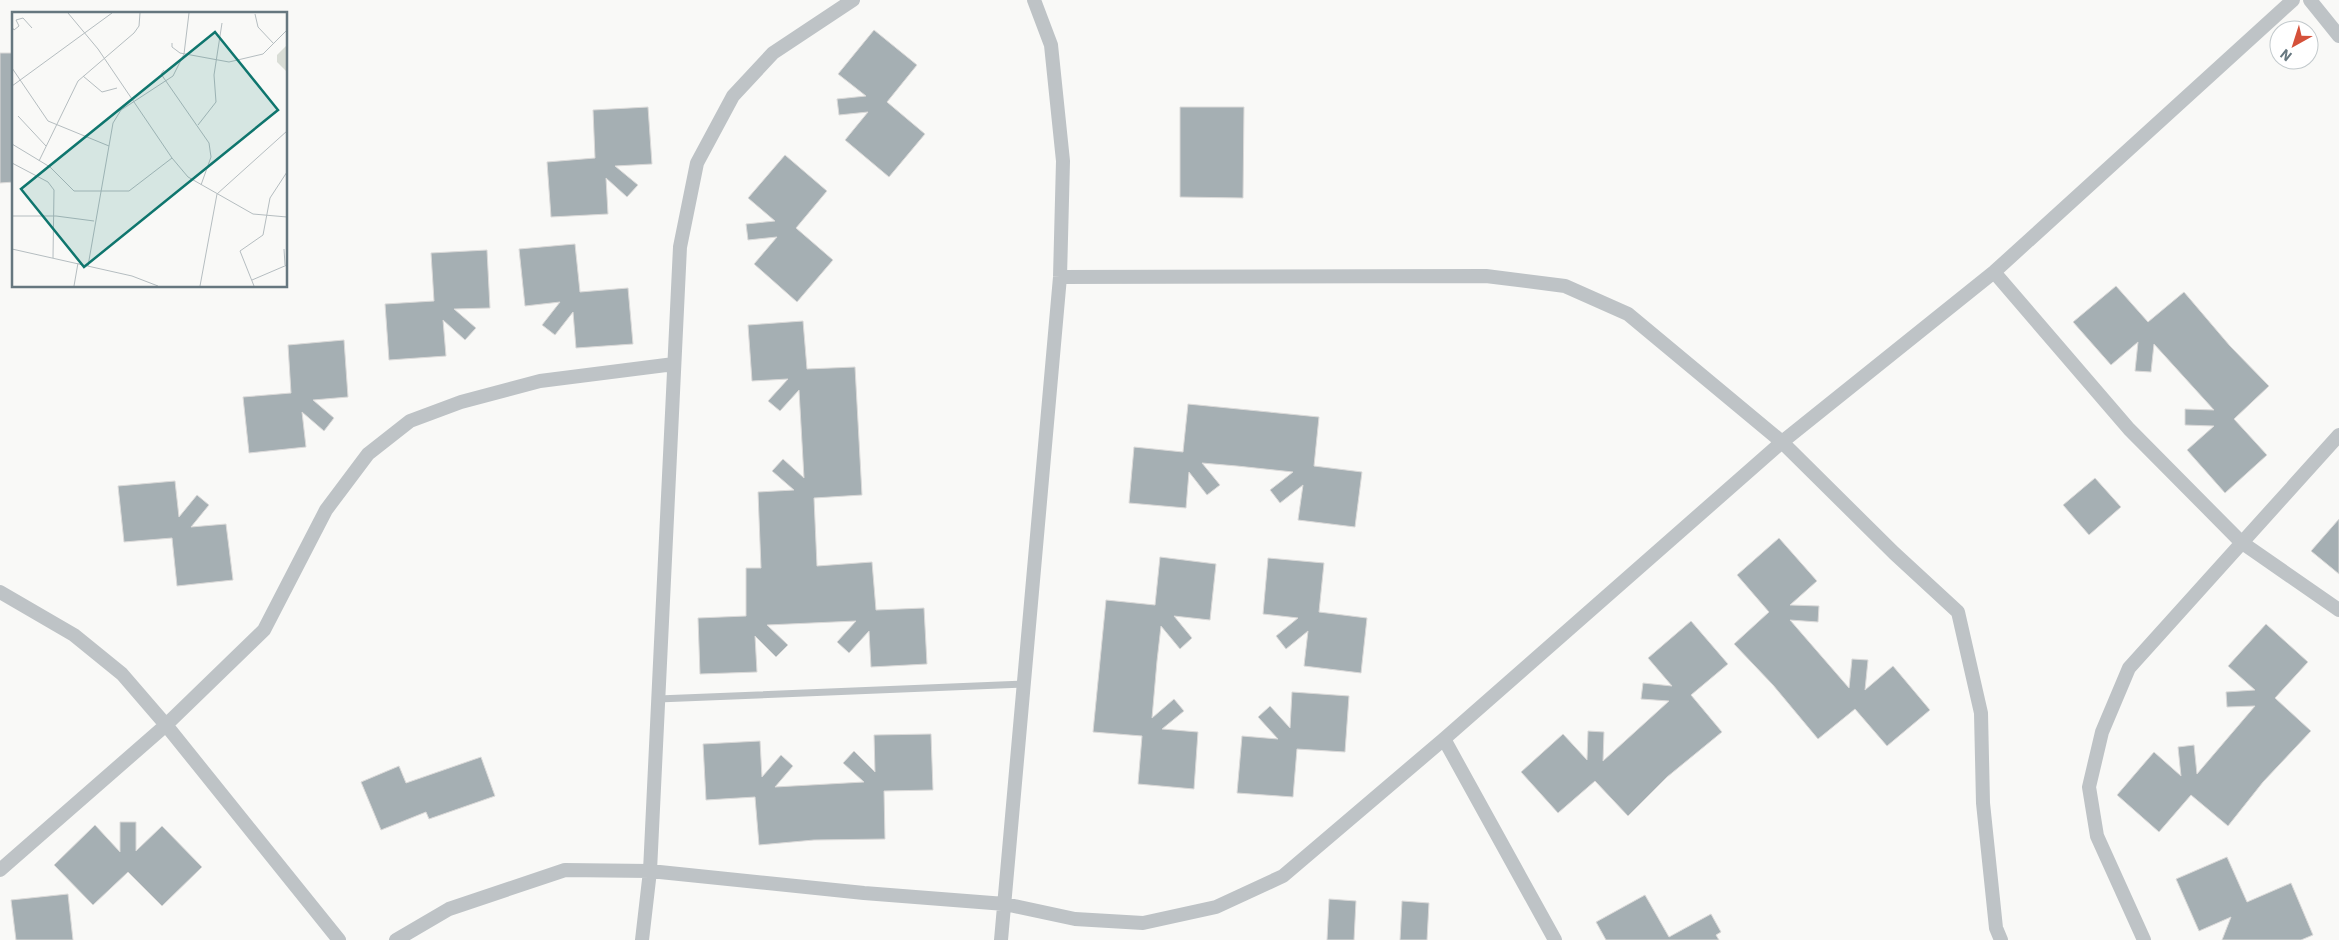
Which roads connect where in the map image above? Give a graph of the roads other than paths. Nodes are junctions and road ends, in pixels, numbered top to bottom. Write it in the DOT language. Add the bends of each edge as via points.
graph roads {
  1 [pos="853,0"];
  2 [pos="1034,0"];
  3 [pos="2293,0"];
  4 [pos="2310,0"];
  5 [pos="2339,36"];
  6 [pos="1994,272"];
  7 [pos="1060,278"];
  8 [pos="674,364"];
  9 [pos="2339,435"];
  10 [pos="1782,442"];
  11 [pos="2241,542"];
  12 [pos="0,592"];
  13 [pos="2339,610"];
  14 [pos="1024,684"];
  15 [pos="658,699"];
  16 [pos="166,725"];
  17 [pos="1444,739"];
  18 [pos="0,870"];
  19 [pos="650,871"];
  20 [pos="1005,904"];
  21 [pos="339,940"];
  22 [pos="396,940"];
  23 [pos="642,940"];
  24 [pos="1001,940"];
  25 [pos="1555,940"];
  26 [pos="2001,940"];
  27 [pos="2144,940"];
  1 -- 8 [label="street" via="773,52 734,96 697,163 680,246"];
  2 -- 7 [label="street" via="1051,45 1062,152"];
  3 -- 6 [label="street"];
  4 -- 5 [label="street"];
  6 -- 10 [label="street"];
  6 -- 11 [label="street" via="2129,429"];
  7 -- 10 [label="street" via="1486,276 1565,286 1628,314"];
  7 -- 14 [label="street"];
  8 -- 15 [label="street"];
  8 -- 16 [label="street" via="540,381 461,402 410,421 368,454 326,510 264,630"];
  9 -- 11 [label="street"];
  10 -- 17 [label="street"];
  10 -- 26 [label="street" via="1894,554 1958,612 1981,712 1983,803 1996,928"];
  11 -- 13 [label="street"];
  11 -- 27 [label="street" via="2129,668 2100,741 2089,787 2097,836"];
  12 -- 16 [label="street" via="74,635 122,674"];
  14 -- 15 [label="lane"];
  14 -- 20 [label="street"];
  15 -- 19 [label="street"];
  16 -- 18 [label="street"];
  16 -- 21 [label="street"];
  17 -- 20 [label="street" via="1283,876 1216,907 1143,923 1075,918"];
  17 -- 25 [label="street"];
  19 -- 20 [label="street"];
  19 -- 22 [label="street" via="565,870 449,909"];
  19 -- 23 [label="street"];
  20 -- 24 [label="street"];
}
